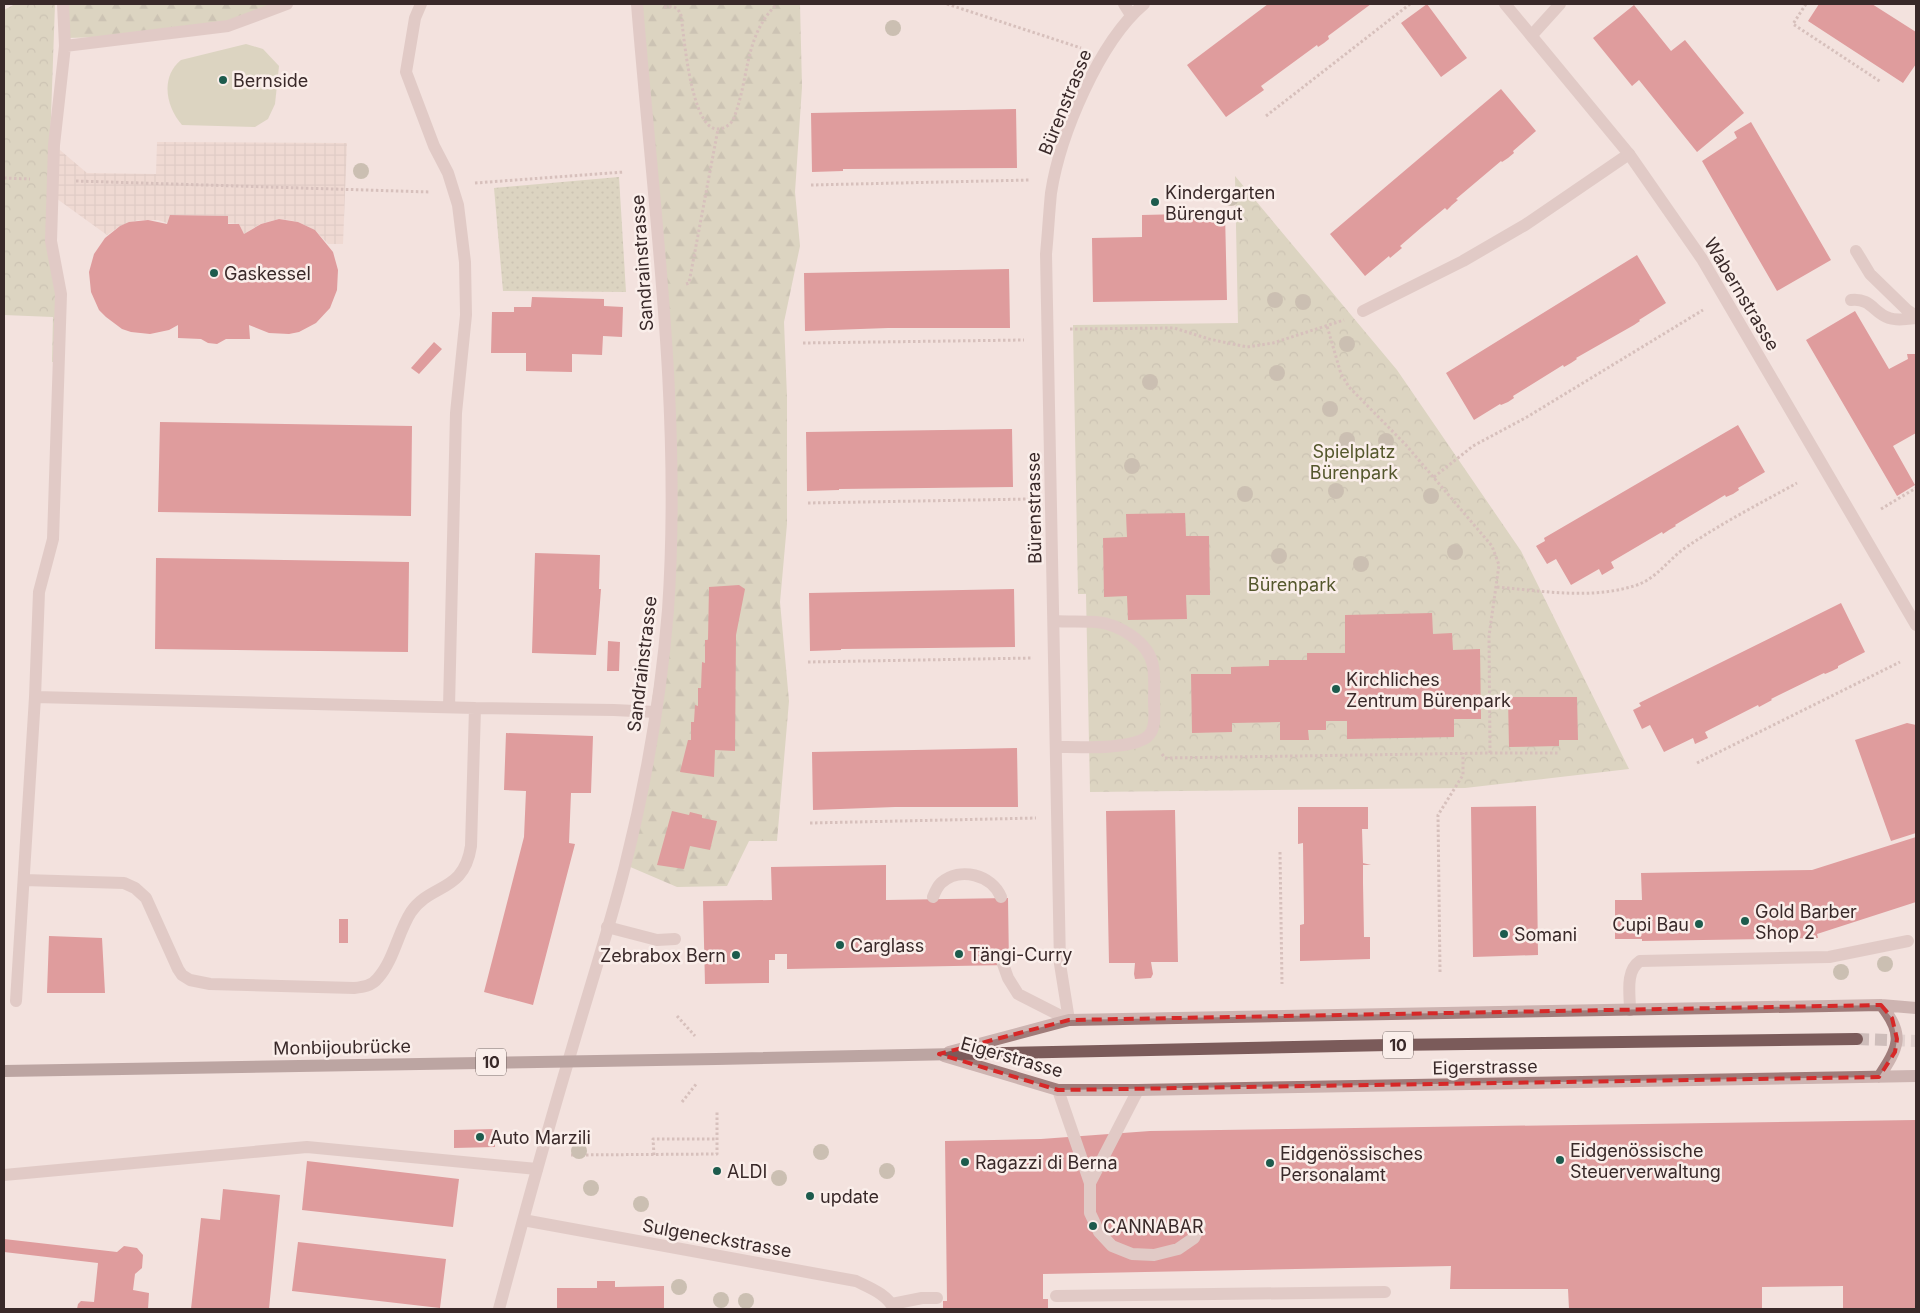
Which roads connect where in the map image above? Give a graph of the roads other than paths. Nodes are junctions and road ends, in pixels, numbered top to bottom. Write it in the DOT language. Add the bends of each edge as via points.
graph roads {
  1 [pos="63,4"];
  2 [pos="287,4"];
  3 [pos="421,4"];
  4 [pos="637,4"];
  5 [pos="1144,4"];
  6 [pos="1506,4"];
  7 [pos="1560,4"];
  8 [pos="1128,9"];
  9 [pos="1532,35"];
  10 [pos="65,46"];
  11 [pos="1629,154"];
  12 [pos="1856,251"];
  13 [pos="1851,300"];
  14 [pos="1363,311"];
  15 [pos="1916,317"];
  16 [pos="1054,621"];
  17 [pos="1916,625"];
  18 [pos="35,697"];
  19 [pos="449,707"];
  20 [pos="475,708"];
  21 [pos="655,712"];
  22 [pos="1056,747"];
  23 [pos="24,880"];
  24 [pos="932,896"];
  25 [pos="1000,897"];
  26 [pos="607,927"];
  27 [pos="675,939"];
  28 [pos="1908,941"];
  29 [pos="1003,964"];
  30 [pos="16,1001"];
  31 [pos="1881,1005"];
  32 [pos="1916,1008"];
  33 [pos="1630,1010"];
  34 [pos="1069,1020"];
  35 [pos="1857,1039"];
  36 [pos="939,1054"];
  37 [pos="682,1059"];
  38 [pos="4,1071"];
  39 [pos="1916,1076"];
  40 [pos="1879,1077"];
  41 [pos="1058,1090"];
  42 [pos="1138,1090"];
  43 [pos="537,1169"];
  44 [pos="4,1175"];
  45 [pos="1090,1184"];
  46 [pos="523,1220"];
  47 [pos="1200,1225"];
  48 [pos="1385,1292"];
  49 [pos="1056,1296"];
  50 [pos="937,1298"];
  51 [pos="893,1306"];
  52 [pos="499,1309"];
  1 -- 10 [label="street"];
  2 -- 10 [label="street" via="228,26"];
  3 -- 19 [label="street" via="415,18 406,72 453,188 465,262 466,315 456,412"];
  4 -- 21 [label="street, Sandrainstrasse" via="672,462 668,611"];
  5 -- 8 [label="street, Bürenstrasse"];
  6 -- 9 [label="street, Wabernstrasse"];
  7 -- 9 [label="street"];
  8 -- 16 [label="street, Bürenstrasse" via="1089,82 1063,144 1052,192 1046,254"];
  9 -- 11 [label="street, Wabernstrasse"];
  10 -- 18 [label="street" via="54,145 51,240 61,294 54,529 39,592"];
  11 -- 14 [label="street" via="1524,225 1463,261"];
  11 -- 17 [label="street, Wabernstrasse" via="1702,259"];
  12 -- 15 [label="street" via="1870,274"];
  13 -- 15 [label="street" via="1868,303 1890,319"];
  16 -- 22 [label="street, Bürenstrasse"];
  16 -- 22 [label="street" via="1109,624 1142,644 1153,666 1154,714 1150,734 1135,743"];
  18 -- 19 [label="street"];
  18 -- 23 [label="street"];
  19 -- 20 [label="street"];
  20 -- 21 [label="street"];
  20 -- 23 [label="street" via="468,863 460,876 412,912 382,973 371,984 354,988 210,984 190,980 178,969 146,898 135,888 124,883"];
  21 -- 26 [label="street, Sandrainstrasse" via="625,865"];
  22 -- 34 [label="street, Bürenstrasse" via="1060,964"];
  23 -- 30 [label="street"];
  24 -- 25 [label="street" via="942,882 965,874 988,880"];
  26 -- 27 [label="street" via="657,940"];
  26 -- 43 [label="street, Sandrainstrasse"];
  28 -- 33 [label="street" via="1829,957 1640,961 1630,972"];
  29 -- 34 [label="street" via="1018,994"];
  31 -- 32 [label="main road, Eigerstrasse"];
  31 -- 33 [label="main road, Eigerstrasse"];
  31 -- 40 [label="main road" via="1892,1018 1897,1040 1895,1052"];
  33 -- 34 [label="main road, Eigerstrasse"];
  34 -- 36 [label="main road, Eigerstrasse"];
  35 -- 36 [label="main road, Eigerstrasse / 10"];
  36 -- 37 [label="main road, Eigerstrasse / 10"];
  36 -- 41 [label="main road, Eigerstrasse"];
  37 -- 38 [label="main road, Monbijoubrücke / 10"];
  39 -- 40 [label="main road, Eigerstrasse"];
  40 -- 42 [label="main road, Eigerstrasse"];
  41 -- 42 [label="main road, Eigerstrasse"];
  41 -- 45 [label="street"];
  42 -- 45 [label="street"];
  43 -- 44 [label="street" via="307,1147"];
  43 -- 46 [label="street, Sandrainstrasse"];
  45 -- 47 [label="street" via="1090,1213 1099,1232 1112,1246 1132,1254 1154,1255 1178,1249 1194,1238"];
  46 -- 51 [label="street, Sulgeneckstrasse" via="856,1281 876,1291"];
  46 -- 52 [label="street, Sandrainstrasse"];
  48 -- 49 [label="street"];
  50 -- 51 [label="street" via="922,1298"];
}
